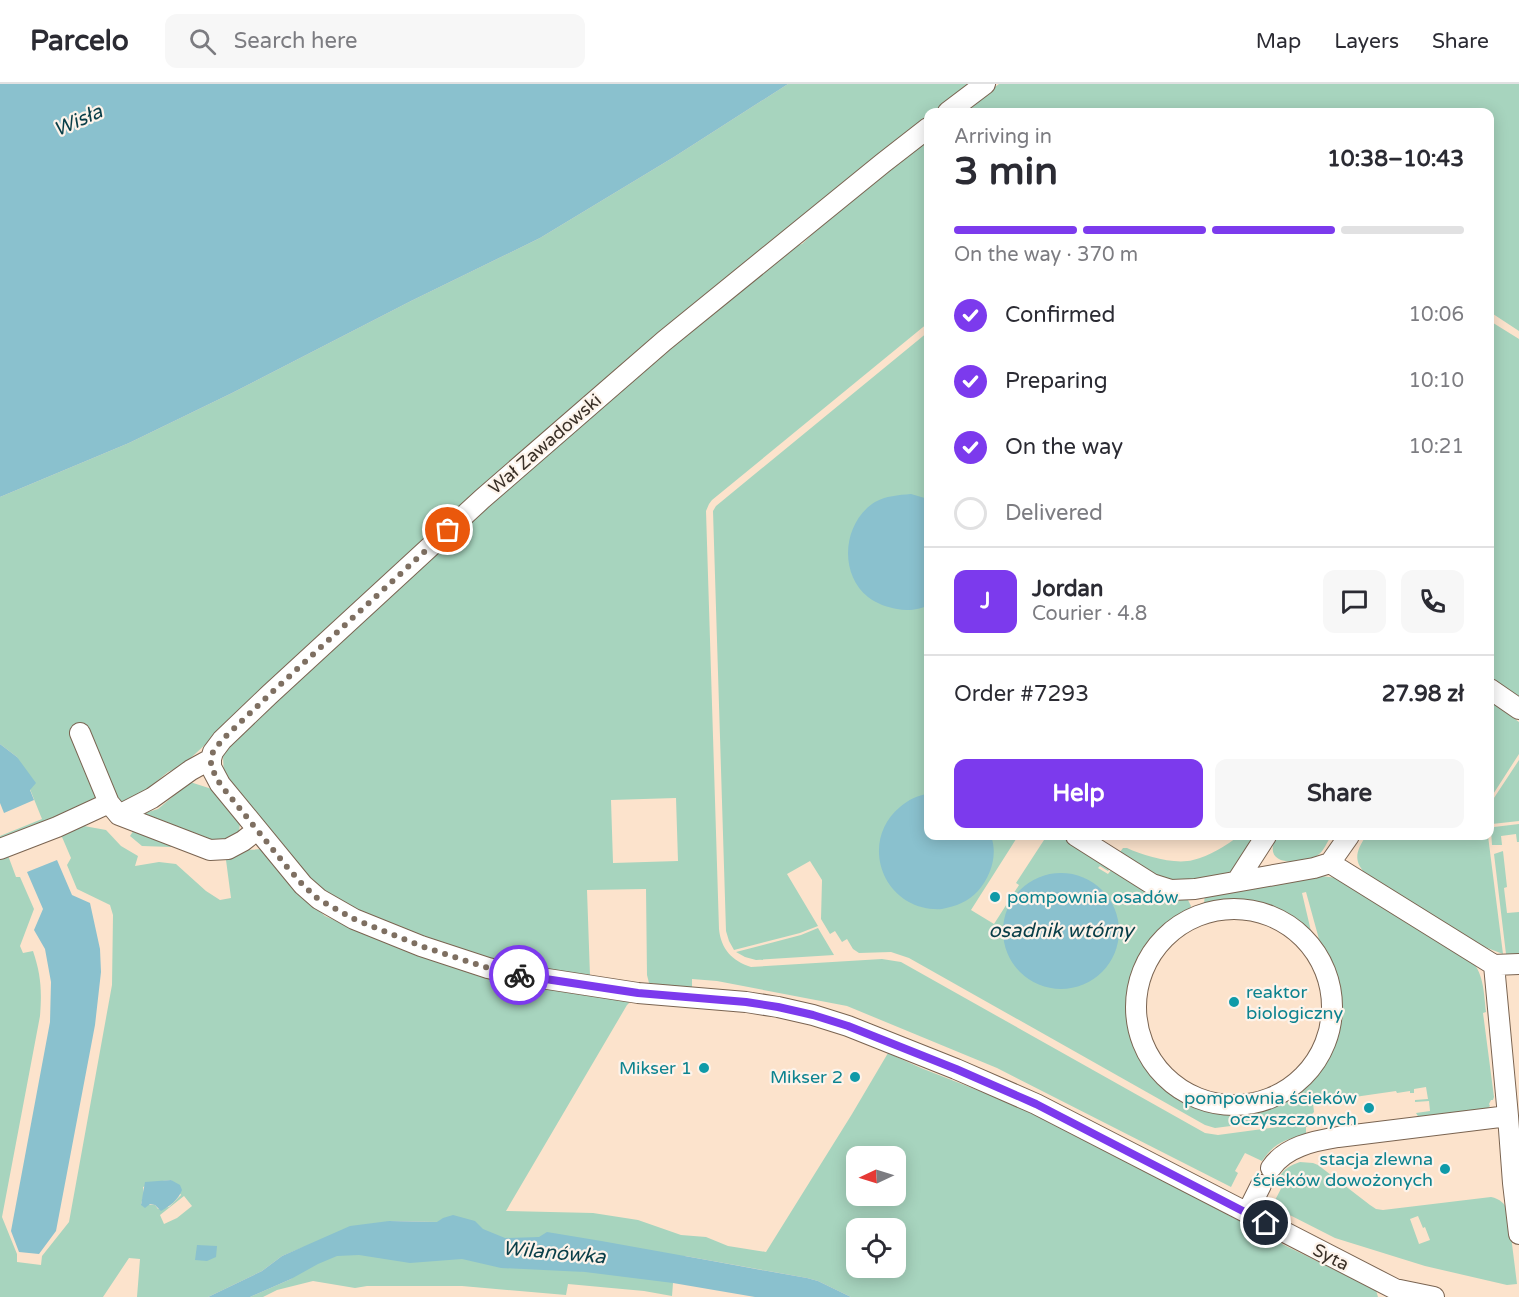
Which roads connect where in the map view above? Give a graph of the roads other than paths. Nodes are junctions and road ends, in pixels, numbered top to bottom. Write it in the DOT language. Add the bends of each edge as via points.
graph roads {
  1 [pos="986,84"];
  2 [pos="953,108"];
  3 [pos="924,131"];
  4 [pos="1494,692"];
  5 [pos="1519,709"];
  6 [pos="80,733"];
  7 [pos="211,759"];
  8 [pos="114,809"];
  9 [pos="257,830"];
  10 [pos="1082,840"];
  11 [pos="1263,840"];
  12 [pos="1346,840"];
  13 [pos="3,848"];
  14 [pos="1330,863"];
  15 [pos="1237,881"];
  16 [pos="1195,889"];
  17 [pos="1197,916"];
  18 [pos="1519,964"];
  19 [pos="1494,965"];
  20 [pos="1508,1116"];
  21 [pos="1516,1183"];
  22 [pos="1247,1213"];
  23 [pos="1519,1234"];
  24 [pos="1392,1293"];
  25 [pos="1434,1297"];
  1 -- 2 [label="street"];
  3 -- 7 [label="street, Wał Zawadowski" via="664,341 482,499 261,702 222,740"];
  4 -- 5 [label="street"];
  6 -- 8 [label="street"];
  7 -- 8 [label="street, Wał Zawadowski" via="152,798"];
  7 -- 9 [label="street, Syta" via="214,775"];
  8 -- 9 [label="street" via="210,850 228,849"];
  8 -- 13 [label="street, Wał Zawadowski"];
  9 -- 22 [label="street, Syta" via="318,899 354,919 421,946 515,974 638,993 746,1002 848,1026 1036,1104"];
  10 -- 16 [label="street" via="1152,884 1171,890"];
  11 -- 15 [label="street"];
  12 -- 14 [label="street"];
  14 -- 15 [label="street"];
  14 -- 19 [label="street"];
  15 -- 16 [label="street"];
  16 -- 17 [label="street"];
  17 -- 17 [label="street" via="1225,909 1254,910 1281,920 1305,938 1322,962 1331,989 1332,1018 1324,1046 1309,1071 1287,1090 1260,1102 1234,1106 1207,1102 1182,1091 1146,1051 1138,1026 1136,999 1142,972 1155,948 1174,929"];
  18 -- 19 [label="street"];
  19 -- 20 [label="street"];
  20 -- 21 [label="street"];
  20 -- 22 [label="street" via="1312,1141 1277,1159"];
  21 -- 23 [label="street"];
  22 -- 24 [label="street, Syta"];
  24 -- 25 [label="street, Syta"];
}
